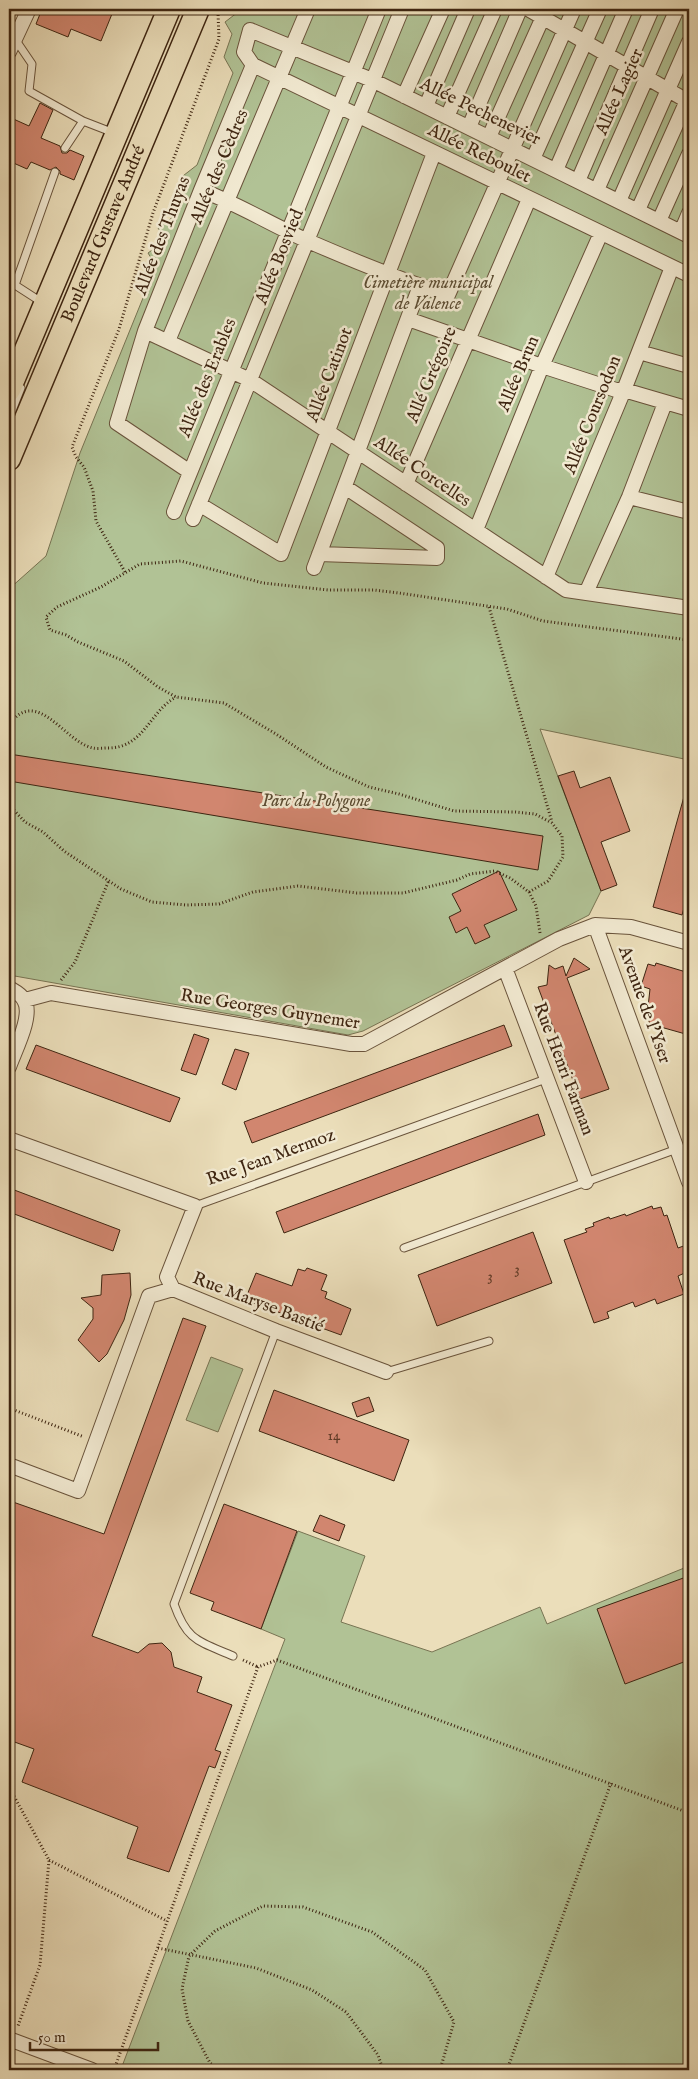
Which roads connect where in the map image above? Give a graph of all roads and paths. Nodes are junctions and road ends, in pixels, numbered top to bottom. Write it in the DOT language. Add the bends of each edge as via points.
graph roads {
  1 [pos="29,9"];
  2 [pos="170,9"];
  3 [pos="198,9"];
  4 [pos="220,9"];
  5 [pos="308,9"];
  6 [pos="379,9"];
  7 [pos="402,9"];
  8 [pos="443,9"];
  9 [pos="468,9"];
  10 [pos="495,9"];
  11 [pos="520,9"];
  12 [pos="528,9"];
  13 [pos="574,9"];
  14 [pos="600,9"];
  15 [pos="626,9"];
  16 [pos="652,9"];
  17 [pos="677,9"];
  18 [pos="542,17"];
  19 [pos="565,30"];
  20 [pos="585,42"];
  21 [pos="689,42"];
  22 [pos="12,46"];
  23 [pos="291,48"];
  24 [pos="606,54"];
  25 [pos="253,65"];
  26 [pos="627,66"];
  27 [pos="353,73"];
  28 [pos="278,78"];
  29 [pos="647,78"];
  30 [pos="372,80"];
  31 [pos="668,90"];
  32 [pos="404,96"];
  33 [pos="689,100"];
  34 [pos="426,106"];
  35 [pos="338,107"];
  36 [pos="357,117"];
  37 [pos="447,117"];
  38 [pos="83,121"];
  39 [pos="469,127"];
  40 [pos="116,134"];
  41 [pos="488,137"];
  42 [pos="65,148"];
  43 [pos="512,148"];
  44 [pos="434,153"];
  45 [pos="689,154"];
  46 [pos="533,159"];
  47 [pos="556,170"];
  48 [pos="55,172"];
  49 [pos="578,181"];
  50 [pos="497,183"];
  51 [pos="201,190"];
  52 [pos="597,190"];
  53 [pos="529,199"];
  54 [pos="227,200"];
  55 [pos="619,201"];
  56 [pos="638,210"];
  57 [pos="689,213"];
  58 [pos="659,221"];
  59 [pos="288,231"];
  60 [pos="601,233"];
  61 [pos="685,234"];
  62 [pos="307,241"];
  63 [pos="672,267"];
  64 [pos="388,274"];
  65 [pos="689,276"];
  66 [pos="12,284"];
  67 [pos="420,286"];
  68 [pos="44,304"];
  69 [pos="408,319"];
  70 [pos="146,332"];
  71 [pos="468,340"];
  72 [pos="168,341"];
  73 [pos="639,352"];
  74 [pos="542,366"];
  75 [pos="689,366"];
  76 [pos="232,370"];
  77 [pos="250,380"];
  78 [pos="16,386"];
  79 [pos="624,390"];
  80 [pos="665,403"];
  81 [pos="689,409"];
  82 [pos="9,418"];
  83 [pos="328,432"];
  84 [pos="358,452"];
  85 [pos="9,459"];
  86 [pos="190,472"];
  87 [pos="406,484"];
  88 [pos="344,487"];
  89 [pos="630,497"];
  90 [pos="199,504"];
  91 [pos="174,512"];
  92 [pos="689,512"];
  93 [pos="192,519"];
  94 [pos="476,530"];
  95 [pos="319,554"];
  96 [pos="314,568"];
  97 [pos="125,572"];
  98 [pos="546,577"];
  99 [pos="586,593"];
  100 [pos="489,607"];
  101 [pos="689,608"];
  102 [pos="689,640"];
  103 [pos="176,697"];
  104 [pos="9,725"];
  105 [pos="9,805"];
  106 [pos="552,823"];
  107 [pos="109,880"];
  108 [pos="529,892"];
  109 [pos="595,925"];
  110 [pos="689,943"];
  111 [pos="542,948"];
  112 [pos="505,968"];
  113 [pos="9,988"];
  114 [pos="51,993"];
  115 [pos="25,1000"];
  116 [pos="9,1067"];
  117 [pos="546,1079"];
  118 [pos="9,1139"];
  119 [pos="677,1149"];
  120 [pos="586,1182"];
  121 [pos="689,1182"];
  122 [pos="195,1206"];
  123 [pos="404,1248"];
  124 [pos="173,1289"];
  125 [pos="276,1331"];
  126 [pos="489,1341"];
  127 [pos="386,1372"];
  128 [pos="9,1408"];
  129 [pos="96,1442"];
  130 [pos="9,1465"];
  131 [pos="232,1656"];
  132 [pos="258,1667"];
  133 [pos="612,1783"];
  134 [pos="9,1786"];
  135 [pos="689,1812"];
  136 [pos="49,1860"];
  137 [pos="167,1921"];
  138 [pos="158,1948"];
  139 [pos="189,1956"];
  140 [pos="10,2040"];
  141 [pos="92,2070"];
  142 [pos="114,2070"];
  143 [pos="220,2070"];
  144 [pos="383,2070"];
  145 [pos="440,2070"];
  146 [pos="507,2070"];
  1 -- 22 [label="street"];
  2 -- 40 [label="main road, Boulevard Gustave André"];
  3 -- 85 [label="main road, Boulevard Gustave André"];
  4 -- 97 [label="path" via="219,40 153,213 119,329 72,447 93,491 96,521"];
  5 -- 23 [label="street, Allée des Cèdres"];
  6 -- 27 [label="street, Allée des Erables"];
  7 -- 30 [label="street, Allée Bosvied"];
  8 -- 32 [label="street"];
  9 -- 34 [label="street"];
  10 -- 37 [label="street"];
  11 -- 39 [label="street"];
  12 -- 18 [label="street"];
  13 -- 19 [label="street"];
  14 -- 20 [label="street"];
  15 -- 24 [label="street"];
  16 -- 26 [label="street"];
  17 -- 29 [label="street, Allée Lagier"];
  18 -- 19 [label="street"];
  18 -- 41 [label="street"];
  19 -- 20 [label="street"];
  19 -- 43 [label="street"];
  20 -- 24 [label="street"];
  20 -- 46 [label="street"];
  21 -- 31 [label="street"];
  22 -- 38 [label="lane" via="32,64 29,91"];
  23 -- 25 [label="street, Allée Pechenevier" via="250,30 244,52"];
  23 -- 27 [label="street, Allée Pechenevier"];
  23 -- 28 [label="street, Allée des Cèdres"];
  24 -- 26 [label="street"];
  24 -- 47 [label="street"];
  25 -- 28 [label="street, Allée Reboulet"];
  25 -- 51 [label="street, Allée des Thuyas"];
  26 -- 29 [label="street"];
  26 -- 49 [label="street"];
  27 -- 30 [label="street, Allée Pechenevier"];
  27 -- 35 [label="street, Allée des Erables"];
  28 -- 35 [label="street, Allée Reboulet"];
  28 -- 54 [label="street, Allée des Cèdres"];
  29 -- 31 [label="street"];
  29 -- 52 [label="street, Allée Lagier"];
  30 -- 32 [label="street, Allée Pechenevier"];
  30 -- 36 [label="street, Allée Bosvied"];
  31 -- 33 [label="street"];
  31 -- 55 [label="street"];
  32 -- 34 [label="street, Allée Pechenevier"];
  33 -- 56 [label="street"];
  34 -- 37 [label="street, Allée Pechenevier"];
  35 -- 36 [label="street, Allée Reboulet"];
  35 -- 59 [label="street, Allée des Erables"];
  36 -- 44 [label="street, Allée Reboulet"];
  36 -- 62 [label="street, Allée Bosvied"];
  37 -- 39 [label="street, Allée Pechenevier"];
  38 -- 40 [label="lane"];
  38 -- 42 [label="lane"];
  39 -- 41 [label="street, Allée Pechenevier"];
  40 -- 68 [label="main road, Boulevard Gustave André"];
  41 -- 43 [label="street, Allée Pechenevier"];
  43 -- 46 [label="street, Allée Pechenevier"];
  43 -- 50 [label="street"];
  44 -- 50 [label="street, Allée Reboulet"];
  44 -- 64 [label="street, Allée Catinot"];
  45 -- 58 [label="street"];
  46 -- 47 [label="street, Allée Pechenevier"];
  47 -- 49 [label="street, Allée Pechenevier"];
  48 -- 66 [label="lane"];
  49 -- 52 [label="street, Allée Pechenevier"];
  50 -- 53 [label="street, Allée Reboulet"];
  50 -- 67 [label="street" via="448,295"];
  51 -- 54 [label="street"];
  51 -- 70 [label="street, Allée des Thuyas"];
  52 -- 55 [label="street, Allée Pechenevier"];
  53 -- 60 [label="street, Allée Reboulet"];
  53 -- 71 [label="street, Allé Grégoire"];
  54 -- 59 [label="street"];
  54 -- 72 [label="street, Allée des Cèdres"];
  55 -- 56 [label="street, Allée Pechenevier"];
  56 -- 58 [label="street, Allée Pechenevier"];
  57 -- 61 [label="street"];
  58 -- 61 [label="street, Allée Pechenevier"];
  59 -- 62 [label="street"];
  59 -- 76 [label="street, Allée des Erables"];
  60 -- 63 [label="street, Allée Reboulet"];
  60 -- 74 [label="street, Allée Brun"];
  62 -- 64 [label="street"];
  62 -- 77 [label="street, Allée Bosvied"];
  63 -- 65 [label="street, Allée Reboulet"];
  63 -- 73 [label="street, Allée Coursodon"];
  64 -- 67 [label="street"];
  64 -- 83 [label="street, Allée Catinot"];
  66 -- 68 [label="lane"];
  67 -- 69 [label="street"];
  68 -- 78 [label="main road, Boulevard Gustave André"];
  69 -- 71 [label="street"];
  69 -- 84 [label="street"];
  70 -- 72 [label="street, Allée Corcelles"];
  70 -- 86 [label="street, Allée des Thuyas" via="117,423"];
  71 -- 74 [label="street"];
  71 -- 87 [label="street, Allé Grégoire"];
  72 -- 76 [label="street, Allée Corcelles"];
  73 -- 75 [label="street"];
  73 -- 79 [label="street, Allée Coursodon"];
  74 -- 79 [label="street"];
  74 -- 94 [label="street, Allée Brun"];
  76 -- 77 [label="street, Allée Corcelles"];
  76 -- 86 [label="street, Allée des Erables"];
  77 -- 83 [label="street, Allée Corcelles"];
  77 -- 90 [label="street, Allée Bosvied"];
  78 -- 82 [label="lane"];
  79 -- 80 [label="street"];
  79 -- 98 [label="street, Allée Coursodon"];
  80 -- 81 [label="street"];
  80 -- 89 [label="street"];
  83 -- 84 [label="street, Allée Corcelles"];
  83 -- 90 [label="street, Allée Catinot" via="281,554"];
  84 -- 87 [label="street, Allée Corcelles"];
  84 -- 88 [label="street"];
  86 -- 91 [label="street, Allée des Erables"];
  87 -- 94 [label="street, Allée Corcelles"];
  88 -- 95 [label="street"];
  88 -- 95 [label="street" via="437,548 437,558"];
  89 -- 92 [label="street"];
  89 -- 99 [label="street"];
  90 -- 93 [label="street, Allée Bosvied"];
  94 -- 98 [label="street, Allée Corcelles"];
  95 -- 96 [label="street"];
  97 -- 100 [label="path" via="140,564 181,561 263,583 328,590 374,590"];
  97 -- 103 [label="path" via="57,607 46,618 50,630 124,661"];
  98 -- 99 [label="street, Allée Corcelles" via="566,590"];
  99 -- 101 [label="street, Allée Corcelles"];
  100 -- 102 [label="path" via="507,609 543,622"];
  100 -- 106 [label="path"];
  103 -- 104 [label="path" via="169,700 144,732 120,748 92,748 68,734 47,715 29,710 18,715"];
  103 -- 106 [label="path" via="224,703 326,767 369,786 454,811 536,814"];
  105 -- 107 [label="path" via="25,822"];
  106 -- 108 [label="path" via="562,836 563,857 548,881"];
  107 -- 108 [label="path" via="121,889 152,902 186,904 219,904 252,892 298,886 358,893 403,893 481,871 496,871"];
  107 -- 114 [label="path" via="75,962"];
  108 -- 111 [label="path" via="536,906"];
  109 -- 110 [label="street" via="631,927"];
  109 -- 111 [label="street, Rue Georges Guynemer"];
  109 -- 119 [label="street, Avenue de l'Yser"];
  111 -- 112 [label="street, Rue Georges Guynemer"];
  112 -- 114 [label="street, Rue Georges Guynemer" via="364,1044"];
  112 -- 117 [label="street, Rue Henri Farman"];
  113 -- 115 [label="street"];
  114 -- 115 [label="street, Rue Georges Guynemer"];
  115 -- 116 [label="street" via="27,1018"];
  117 -- 120 [label="street, Rue Henri Farman"];
  117 -- 122 [label="lane, Rue Jean Mermoz"];
  118 -- 122 [label="street, Rue Jean Mermoz"];
  119 -- 120 [label="lane"];
  119 -- 121 [label="street, Avenue de l'Yser"];
  120 -- 123 [label="lane"];
  122 -- 124 [label="street, Rue Maryse Bastié" via="168,1277"];
  124 -- 125 [label="street, Rue Maryse Bastié"];
  124 -- 129 [label="street" via="149,1296"];
  125 -- 127 [label="street, Rue Maryse Bastié"];
  125 -- 131 [label="lane" via="174,1604 180,1622 194,1640"];
  126 -- 127 [label="lane"];
  128 -- 129 [label="path"];
  129 -- 130 [label="street" via="78,1491"];
  131 -- 132 [label="path"];
  132 -- 133 [label="path" via="277,1660"];
  132 -- 137 [label="path"];
  133 -- 135 [label="path"];
  133 -- 146 [label="path"];
  134 -- 136 [label="path"];
  136 -- 137 [label="path"];
  136 -- 140 [label="path" via="40,1965"];
  137 -- 138 [label="path"];
  138 -- 139 [label="path"];
  138 -- 142 [label="path"];
  139 -- 143 [label="path" via="182,1989 188,2021 210,2063"];
  139 -- 144 [label="path" via="256,1968 312,1990 346,2012 378,2055"];
  139 -- 145 [label="path" via="215,1931 263,1906 303,1906 372,1932 425,1970 454,2022"];
  140 -- 141 [label="street"];
}
